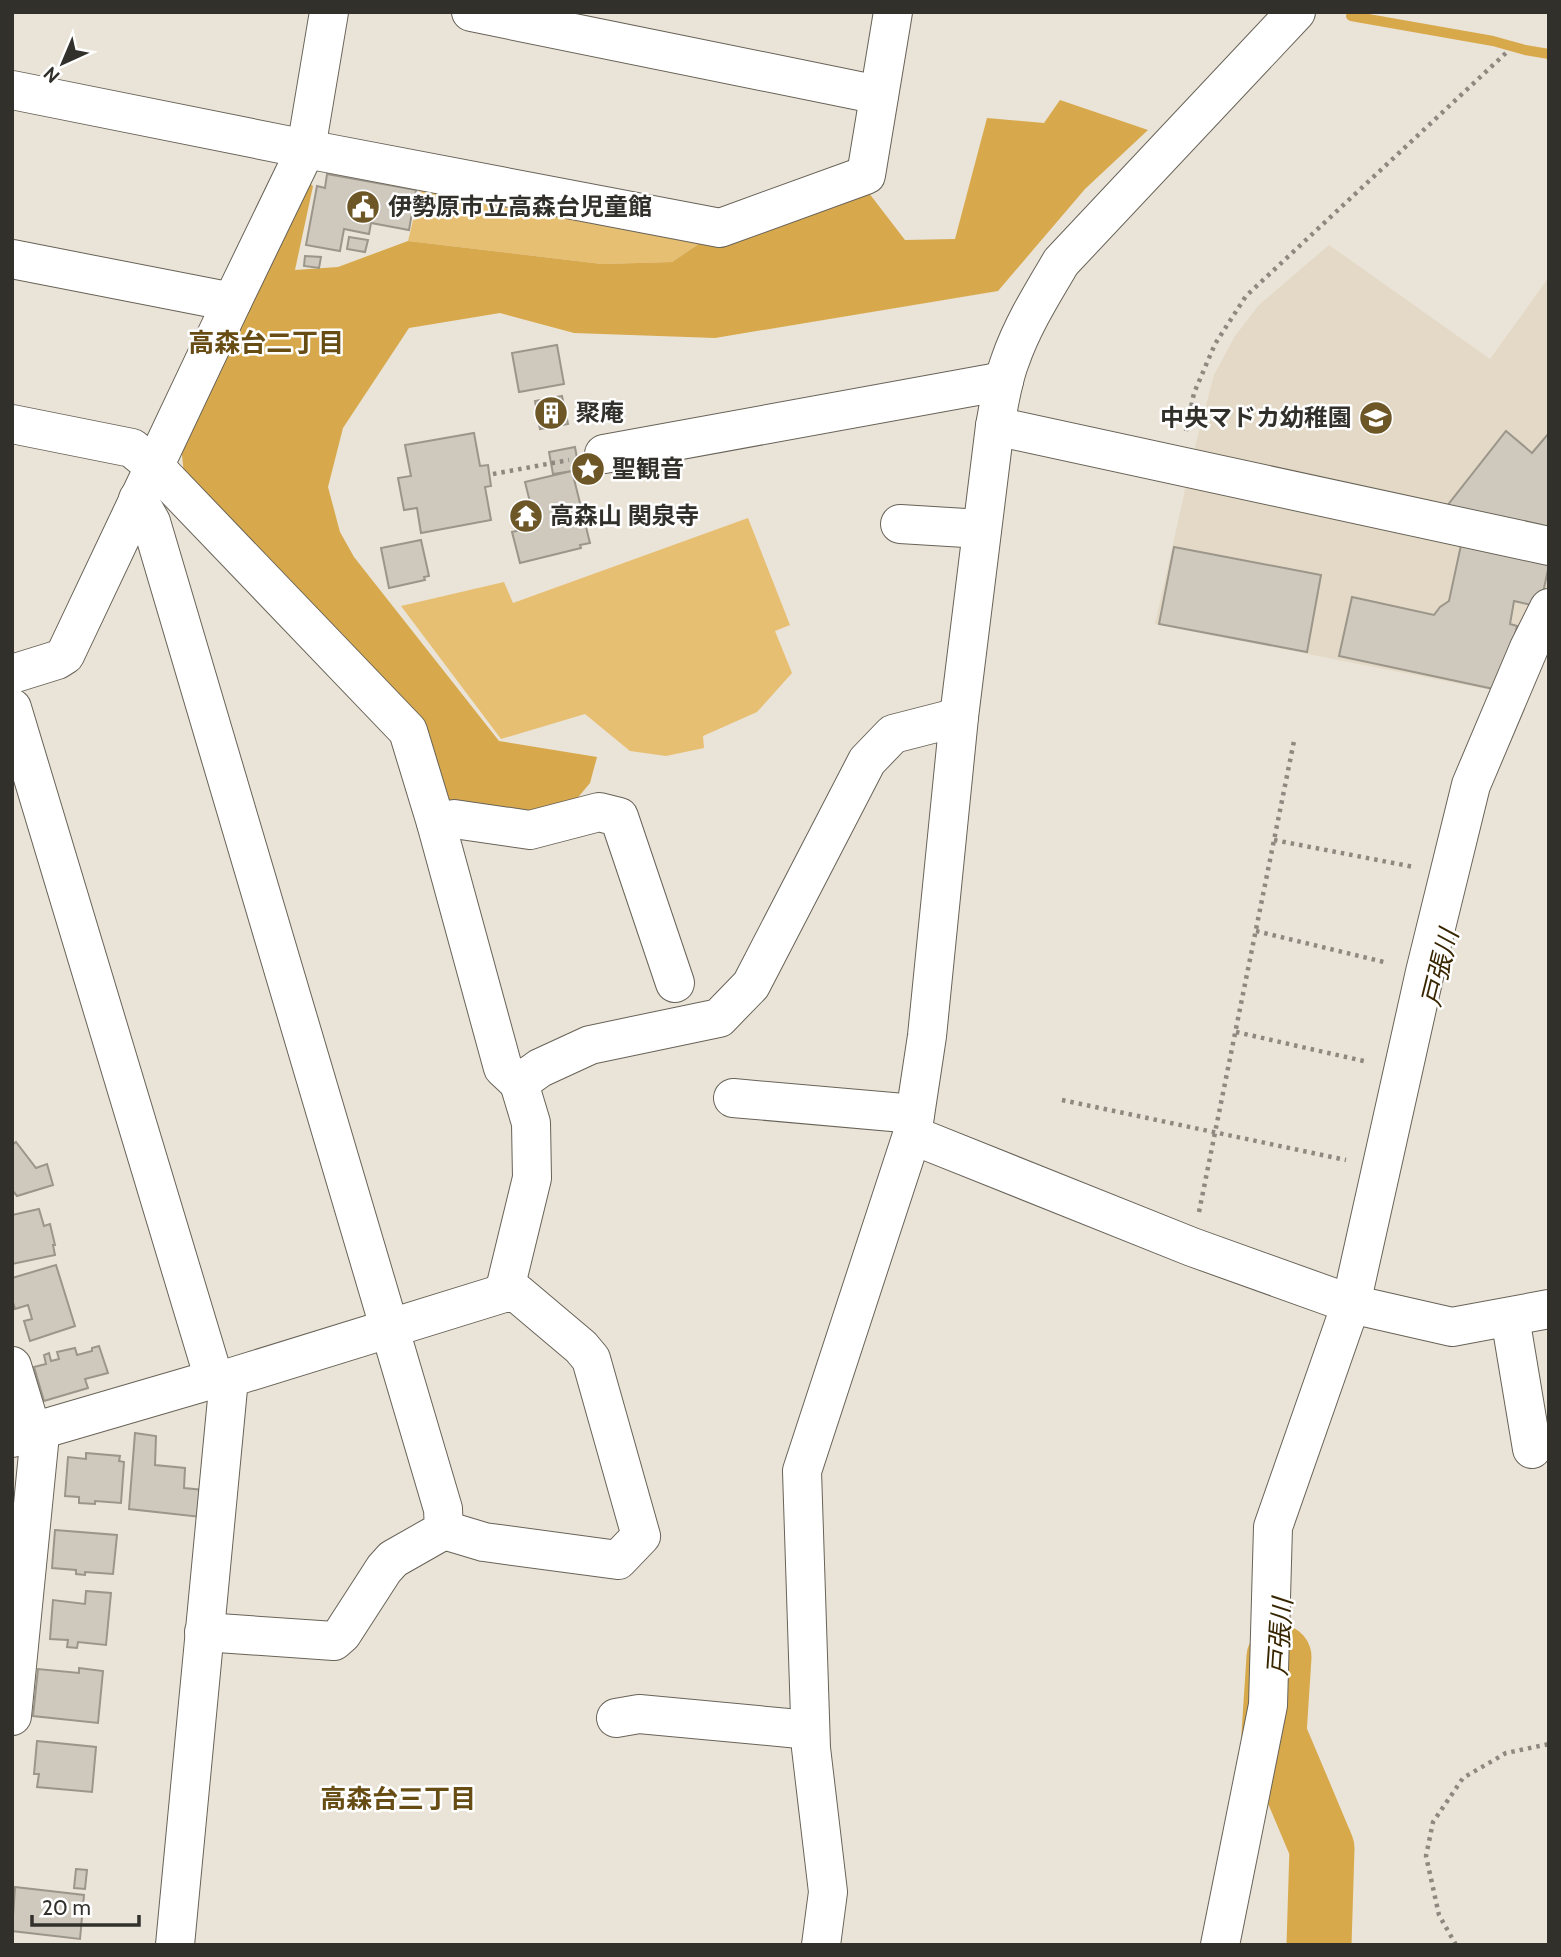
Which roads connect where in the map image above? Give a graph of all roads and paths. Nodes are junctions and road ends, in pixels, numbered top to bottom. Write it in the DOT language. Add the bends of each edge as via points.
graph roads {
  1 [pos="329,12"];
  2 [pos="471,12"];
  3 [pos="893,12"];
  4 [pos="1296,12"];
  5 [pos="1507,52"];
  6 [pos="12,90"];
  7 [pos="880,95"];
  8 [pos="306,149"];
  9 [pos="12,258"];
  10 [pos="232,302"];
  11 [pos="1004,381"];
  12 [pos="12,424"];
  13 [pos="995,426"];
  14 [pos="604,454"];
  15 [pos="1179,466"];
  16 [pos="493,474"];
  17 [pos="147,483"];
  18 [pos="900,524"];
  19 [pos="982,529"];
  20 [pos="1549,546"];
  21 [pos="1549,608"];
  22 [pos="12,674"];
  23 [pos="12,708"];
  24 [pos="959,717"];
  25 [pos="1294,741"];
  26 [pos="436,822"];
  27 [pos="1274,840"];
  28 [pos="1449,874"];
  29 [pos="1256,931"];
  30 [pos="1425,972"];
  31 [pos="675,983"];
  32 [pos="1236,1032"];
  33 [pos="1403,1070"];
  34 [pos="519,1083"];
  35 [pos="733,1098"];
  36 [pos="1062,1100"];
  37 [pos="914,1124"];
  38 [pos="1215,1131"];
  39 [pos="1381,1168"];
  40 [pos="1192,1247"];
  41 [pos="504,1293"];
  42 [pos="1351,1304"];
  43 [pos="1549,1309"];
  44 [pos="1510,1317"];
  45 [pos="390,1328"];
  46 [pos="12,1366"];
  47 [pos="221,1378"];
  48 [pos="27,1434"];
  49 [pos="1532,1449"];
  50 [pos="444,1530"];
  51 [pos="204,1632"];
  52 [pos="12,1716"];
  53 [pos="616,1718"];
  54 [pos="810,1730"];
  55 [pos="1549,1744"];
  56 [pos="175,1945"];
  57 [pos="821,1945"];
  58 [pos="1220,1945"];
  59 [pos="1456,1945"];
  1 -- 8 [label="street"];
  2 -- 7 [label="street"];
  3 -- 7 [label="street"];
  4 -- 11 [label="street" via="1061,262 1035,305"];
  5 -- 15 [label="path" via="1245,296 1215,344 1194,393"];
  6 -- 8 [label="street"];
  7 -- 8 [label="street" via="866,175 720,228"];
  8 -- 10 [label="street"];
  9 -- 10 [label="street"];
  10 -- 17 [label="street"];
  11 -- 13 [label="street"];
  11 -- 14 [label="street"];
  12 -- 17 [label="street" via="132,448"];
  13 -- 15 [label="street"];
  13 -- 19 [label="street"];
  14 -- 16 [label="path"];
  15 -- 20 [label="street"];
  17 -- 22 [label="street" via="65,655"];
  17 -- 26 [label="street" via="408,731"];
  17 -- 45 [label="street" via="151,522"];
  18 -- 19 [label="street"];
  19 -- 24 [label="street"];
  21 -- 28 [label="street" via="1471,785"];
  23 -- 47 [label="street"];
  24 -- 34 [label="street" via="892,734 867,761 751,985 719,1018 590,1045"];
  24 -- 37 [label="street"];
  25 -- 27 [label="path"];
  26 -- 31 [label="street" via="454,819 530,830 599,813 619,817"];
  26 -- 34 [label="street" via="503,1068"];
  27 -- 28 [label="path"];
  27 -- 29 [label="path"];
  28 -- 30 [label="street"];
  29 -- 30 [label="path"];
  29 -- 32 [label="path"];
  30 -- 33 [label="street"];
  32 -- 33 [label="path"];
  32 -- 38 [label="path"];
  33 -- 39 [label="street"];
  34 -- 41 [label="street" via="531,1123 532,1178"];
  35 -- 37 [label="street"];
  36 -- 38 [label="path"];
  37 -- 40 [label="street"];
  37 -- 54 [label="street" via="802,1471"];
  38 -- 39 [label="path"];
  38 -- 40 [label="path"];
  39 -- 42 [label="street"];
  40 -- 42 [label="street"];
  41 -- 45 [label="street"];
  41 -- 50 [label="street" via="517,1293 592,1359 641,1536 618,1560 484,1542"];
  42 -- 44 [label="street" via="1452,1327"];
  42 -- 58 [label="street" via="1273,1527 1268,1705"];
  43 -- 44 [label="street"];
  44 -- 49 [label="street"];
  45 -- 47 [label="street"];
  45 -- 50 [label="street" via="443,1508"];
  46 -- 48 [label="street"];
  47 -- 48 [label="street"];
  47 -- 51 [label="street"];
  48 -- 52 [label="street" via="39,1444"];
  50 -- 51 [label="street" via="393,1559 334,1641"];
  51 -- 56 [label="street"];
  53 -- 54 [label="street" via="639,1714"];
  54 -- 57 [label="street" via="828,1892"];
  55 -- 59 [label="path" via="1506,1752 1463,1778 1433,1822 1426,1856 1439,1915"];
}
